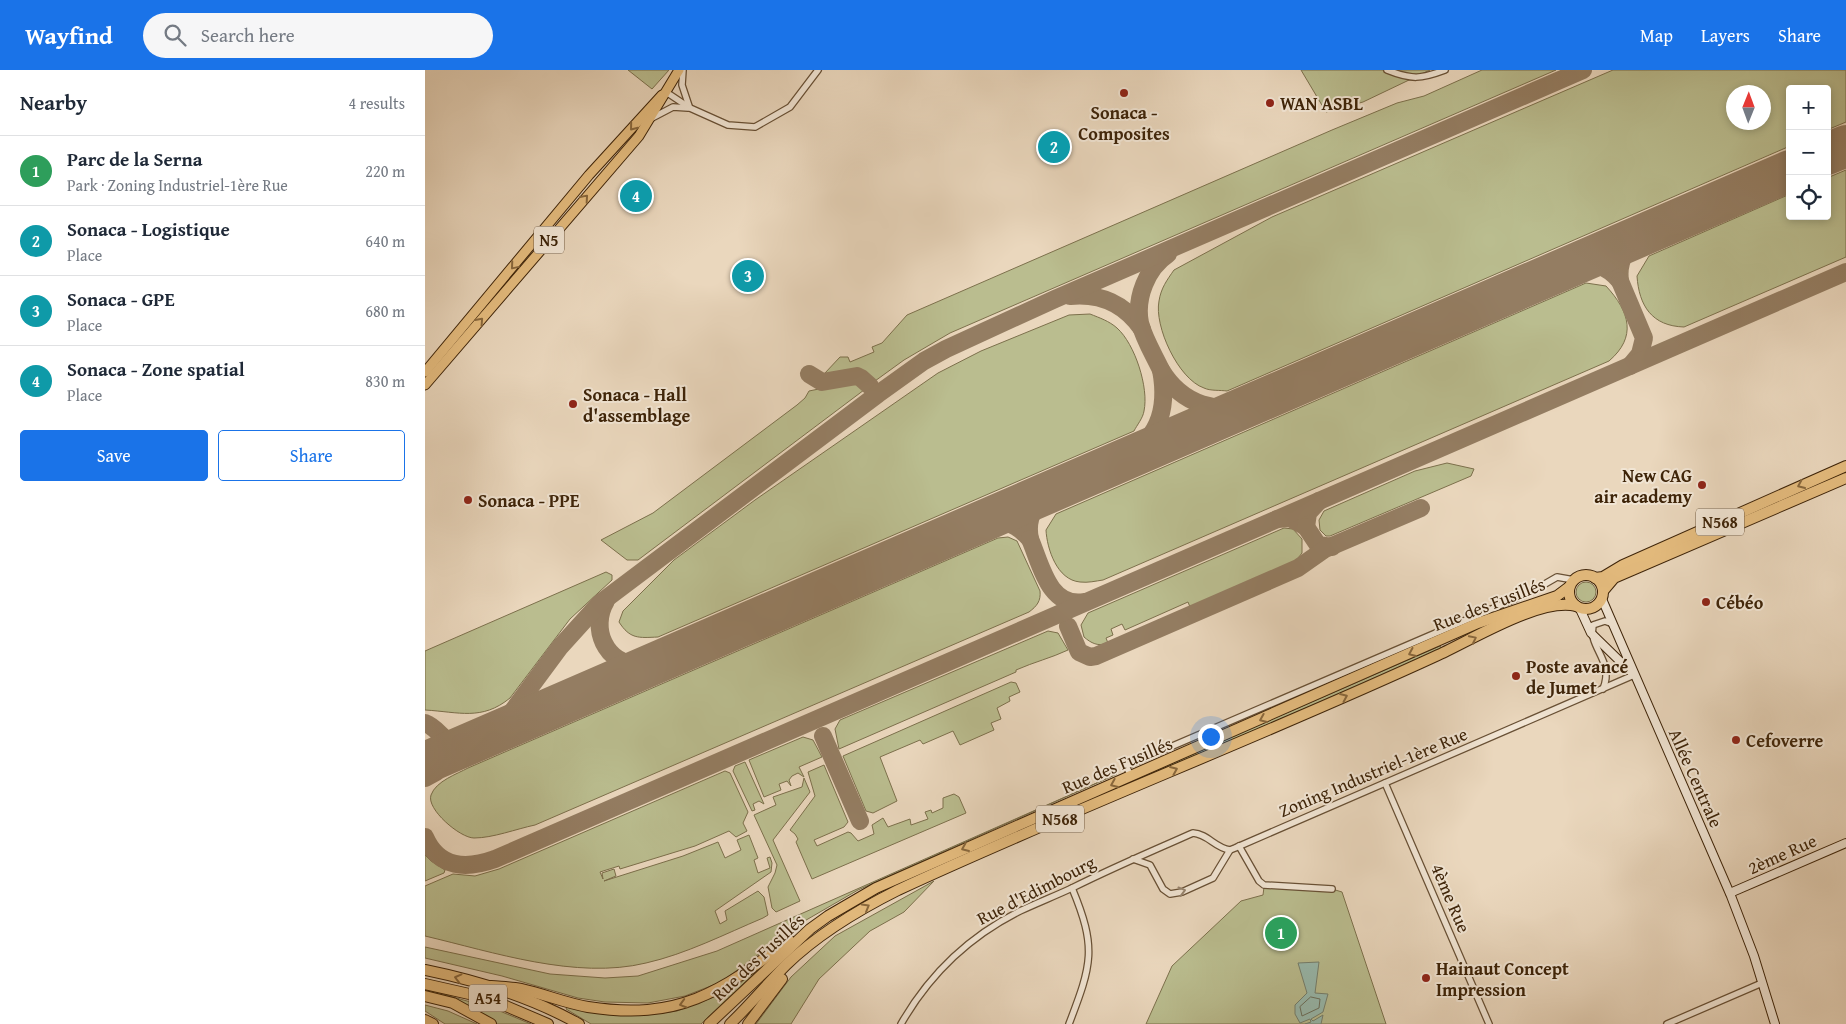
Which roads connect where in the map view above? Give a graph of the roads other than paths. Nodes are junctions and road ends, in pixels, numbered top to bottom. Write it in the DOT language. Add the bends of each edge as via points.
graph roads {
  1 [pos="681,70"];
  2 [pos="819,70"];
  3 [pos="1387,70"];
  4 [pos="1445,70"];
  5 [pos="666,92"];
  6 [pos="690,108"];
  7 [pos="651,118"];
  8 [pos="425,372"];
  9 [pos="425,385"];
  10 [pos="1846,466"];
  11 [pos="1846,478"];
  12 [pos="1663,540"];
  13 [pos="1623,565"];
  14 [pos="1595,578"];
  15 [pos="1571,584"];
  16 [pos="1603,595"];
  17 [pos="1578,607"];
  18 [pos="1613,624"];
  19 [pos="1591,633"];
  20 [pos="1634,675"];
  21 [pos="1603,689"];
  22 [pos="1131,776"];
  23 [pos="1385,783"];
  24 [pos="1846,843"];
  25 [pos="1239,846"];
  26 [pos="1230,850"];
  27 [pos="1133,859"];
  28 [pos="1072,888"];
  29 [pos="1332,889"];
  30 [pos="1730,893"];
  31 [pos="828,916"];
  32 [pos="825,934"];
  33 [pos="425,970"];
  34 [pos="1762,983"];
  35 [pos="425,984"];
  36 [pos="491,986"];
  37 [pos="425,996"];
  38 [pos="425,1020"];
  39 [pos="433,1024"];
  40 [pos="491,1024"];
  41 [pos="548,1024"];
  42 [pos="579,1024"];
  43 [pos="709,1024"];
  44 [pos="730,1024"];
  45 [pos="748,1024"];
  46 [pos="901,1024"];
  47 [pos="1069,1024"];
  48 [pos="1489,1024"];
  49 [pos="1667,1024"];
  50 [pos="1775,1024"];
  1 -- 5 [label="main road, N5"];
  1 -- 6 [label="street" via="681,86"];
  2 -- 6 [label="street" via="791,107 755,127 728,126"];
  3 -- 4 [label="street" via="1406,77 1424,78"];
  5 -- 6 [label="street"];
  5 -- 7 [label="main road, N5"];
  5 -- 8 [label="main road, N5, one-way" via="589,175"];
  6 -- 7 [label="street" via="673,107"];
  9 -- 7 [label="main road, N5, one-way"];
  10 -- 13 [label="highway, N568, one-way"];
  11 -- 16 [label="highway, N568" via="1613,578"];
  12 -- 13 [label="highway"];
  13 -- 14 [label="highway, N568"];
  14 -- 15 [label="highway, N568" via="1584,575"];
  14 -- 16 [label="highway"];
  15 -- 17 [label="highway" via="1570,600"];
  15 -- 22 [label="highway, Rue des Fusillés / N568, one-way" via="1557,596 1478,623"];
  15 -- 22 [label="street" via="1557,577 1531,592 1126,766"];
  16 -- 17 [label="highway, N568" via="1591,609"];
  16 -- 18 [label="street, Allée Centrale"];
  17 -- 19 [label="street"];
  32 -- 17 [label="highway, Rue des Fusillés / N568, one-way" via="863,908 898,890 1430,659 1501,624 1559,604"];
  18 -- 19 [label="street" via="1599,622"];
  18 -- 20 [label="street, Allée Centrale"];
  19 -- 20 [label="street"];
  19 -- 21 [label="street" via="1607,672"];
  20 -- 21 [label="street, Zoning Industriel-1ère Rue"];
  20 -- 30 [label="street, Allée Centrale"];
  21 -- 23 [label="street, Zoning Industriel-1ère Rue"];
  22 -- 31 [label="highway, Rue des Fusillés / N568, one-way" via="893,879"];
  23 -- 25 [label="street, Zoning Industriel-1ère Rue"];
  23 -- 48 [label="street, 4ème Rue"];
  24 -- 30 [label="street, 2ème Rue"];
  25 -- 26 [label="street, Zoning Industriel-1ère Rue"];
  25 -- 29 [label="street" via="1259,881 1265,885"];
  26 -- 27 [label="street, Rue d'Edimbourg" via="1217,846 1202,834 1193,833"];
  27 -- 26 [label="street, one-way" via="1150,865 1163,889 1170,894 1213,878"];
  27 -- 28 [label="street, Rue d'Edimbourg"];
  28 -- 46 [label="street, Rue d'Edimbourg" via="1020,911 973,940 929,982"];
  28 -- 47 [label="street" via="1089,935 1090,958 1085,984"];
  30 -- 34 [label="street, Allée Centrale"];
  31 -- 36 [label="highway, one-way" via="795,935 722,988 683,1005 616,1010 557,1000 521,989"];
  31 -- 43 [label="highway, Rue des Fusillés / N568" via="794,943"];
  32 -- 44 [label="highway, Rue des Fusillés / N568" via="787,965"];
  32 -- 45 [label="highway" via="777,985"];
  36 -- 33 [label="highway, A54, one-way"];
  34 -- 49 [label="street"];
  34 -- 50 [label="street"];
  35 -- 41 [label="highway, A54" via="487,998"];
  36 -- 42 [label="highway, A54" via="531,1000"];
  37 -- 40 [label="highway" via="453,1003"];
  38 -- 39 [label="highway"];
}
